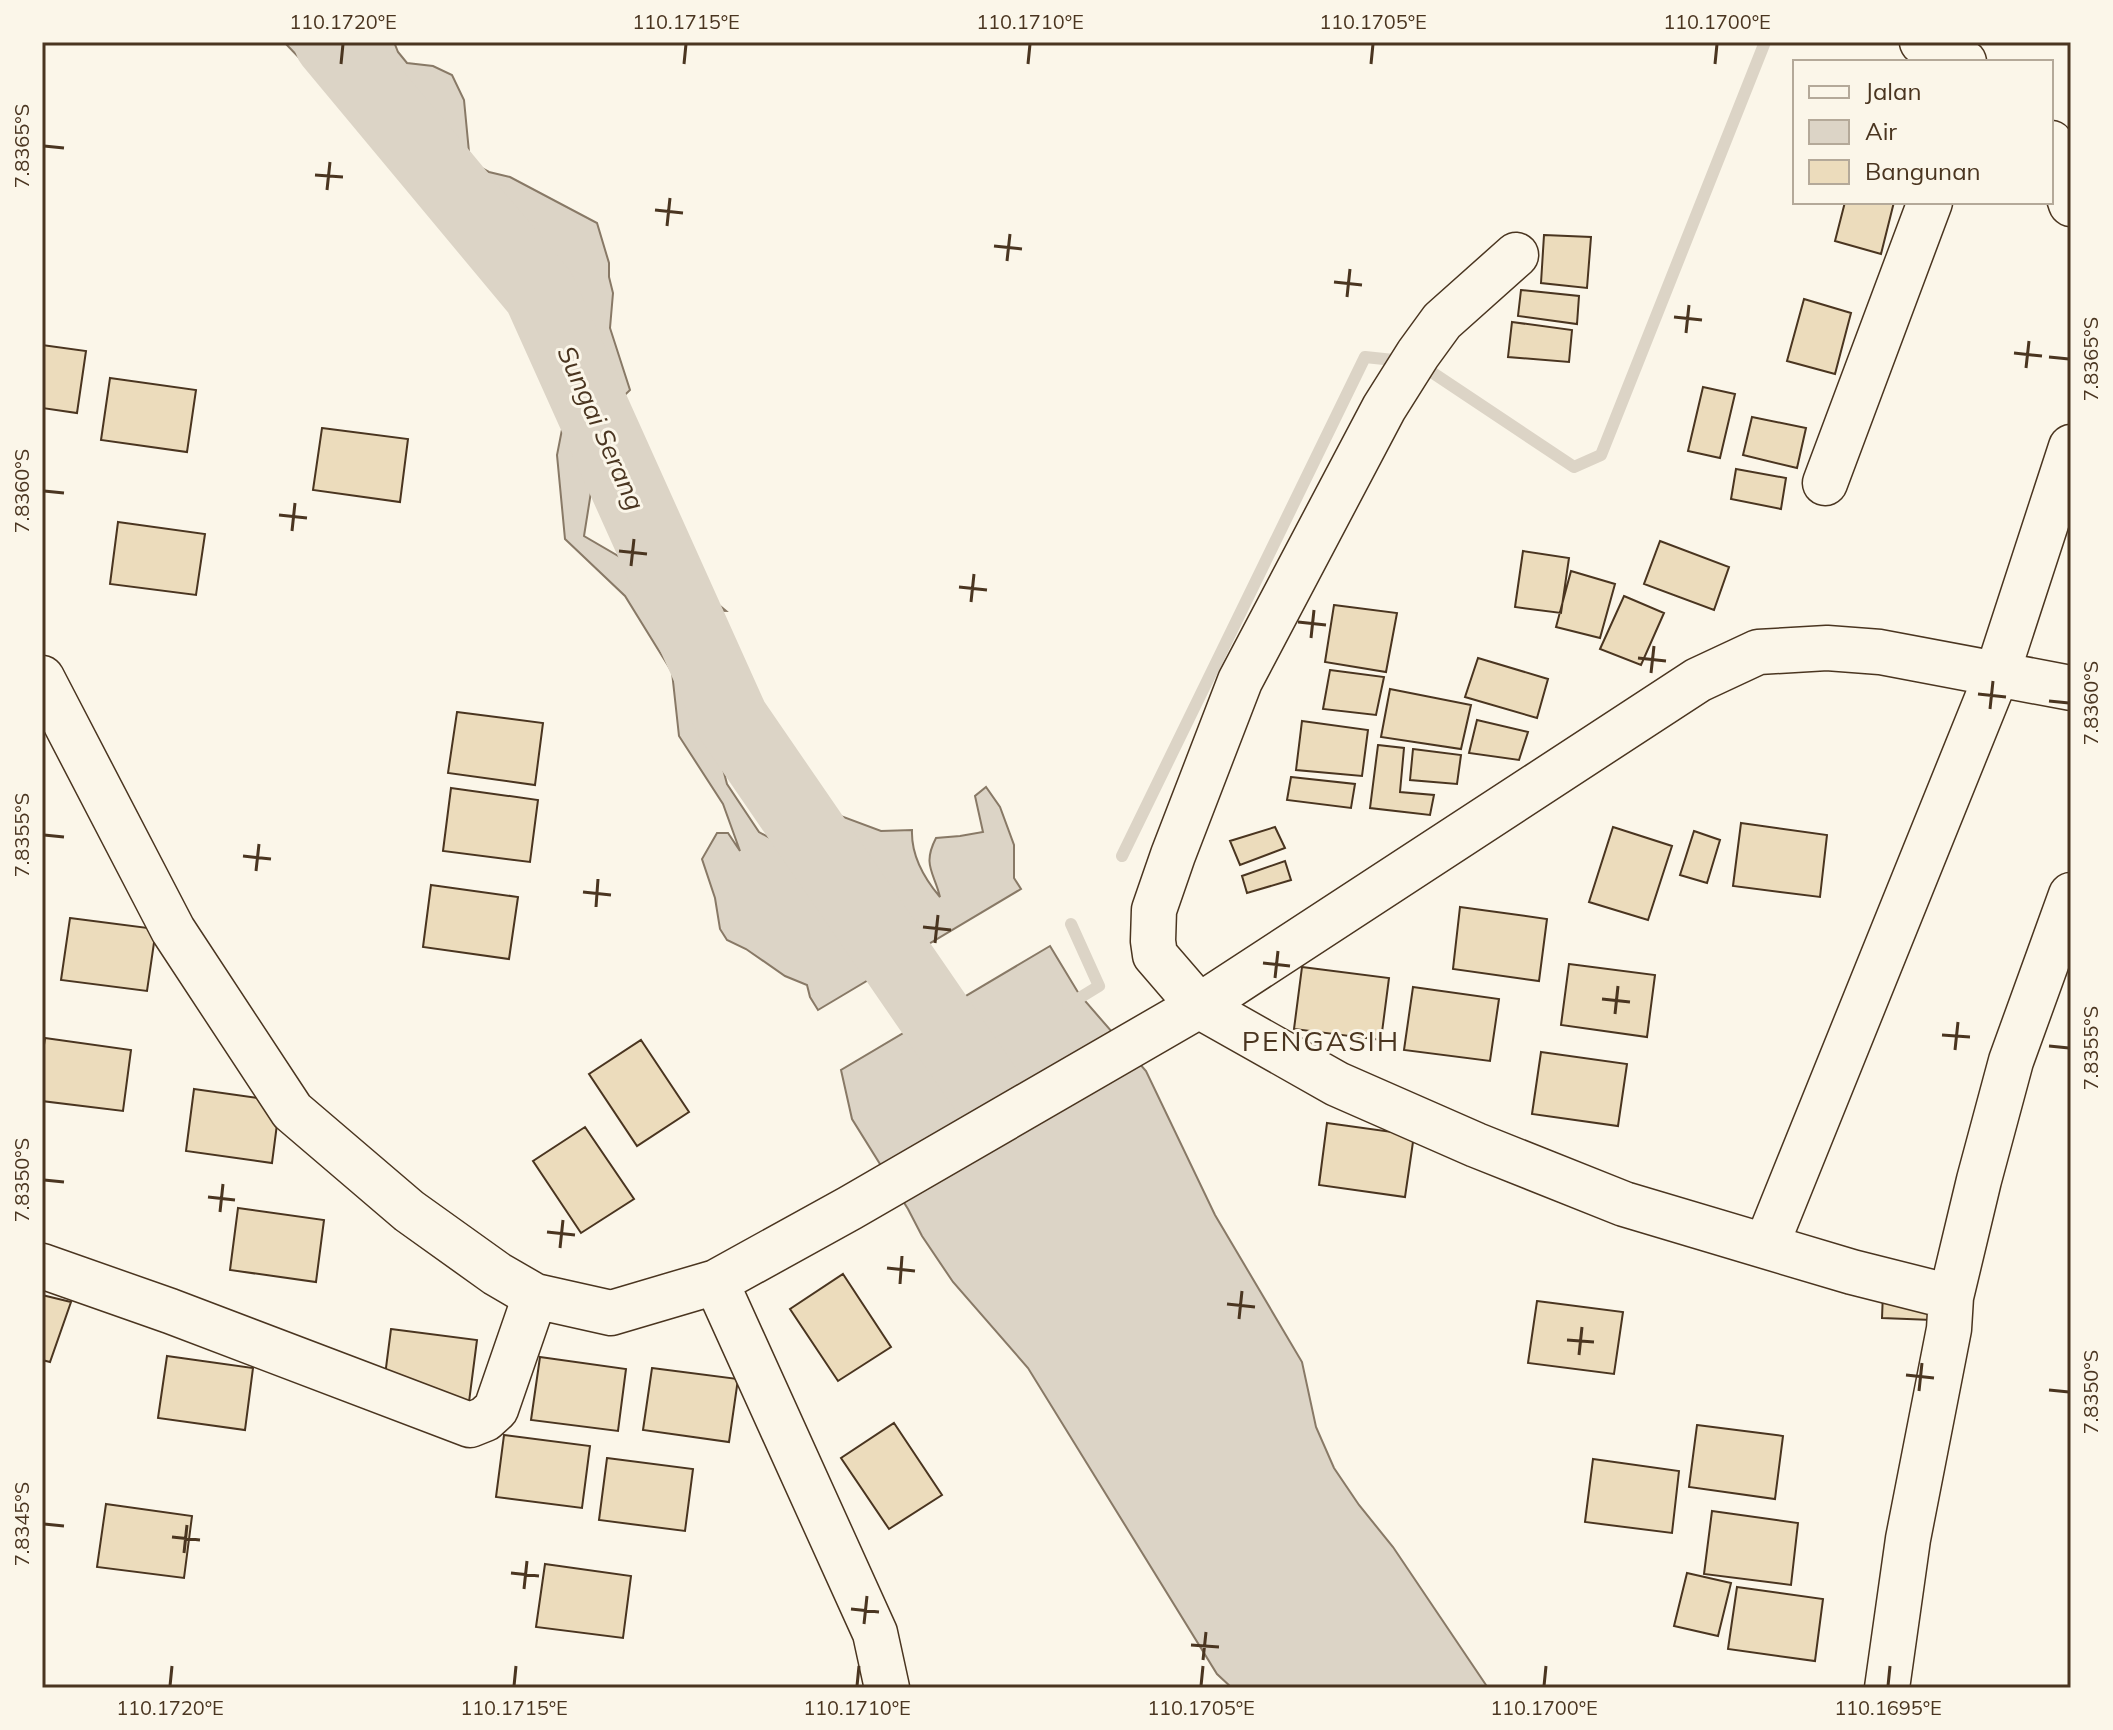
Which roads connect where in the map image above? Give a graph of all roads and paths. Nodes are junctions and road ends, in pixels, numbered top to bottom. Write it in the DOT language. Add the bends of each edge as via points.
graph roads {
  1 [pos="1922,42"];
  2 [pos="1960,60"];
  3 [pos="2053,149"];
  4 [pos="1929,204"];
  5 [pos="2071,204"];
  6 [pos="1516,255"];
  7 [pos="2071,447"];
  8 [pos="1825,483"];
  9 [pos="1997,674"];
  10 [pos="42,678"];
  11 [pos="2071,688"];
  12 [pos="2071,895"];
  13 [pos="1183,1015"];
  14 [pos="1766,1246"];
  15 [pos="42,1266"];
  16 [pos="716,1282"];
  17 [pos="535,1296"];
  18 [pos="1951,1297"];
  19 [pos="887,1688"];
  20 [pos="1887,1688"];
  1 -- 2 [label="street"];
  3 -- 5 [label="street"];
  4 -- 8 [label="street"];
  6 -- 13 [label="street" via="1442,321 1418,354 1384,408 1240,681 1154,910 1155,955"];
  7 -- 9 [label="street"];
  9 -- 11 [label="street"];
  9 -- 13 [label="street" via="1880,652 1758,652 1698,680"];
  9 -- 14 [label="street"];
  10 -- 17 [label="street" via="173,930 292,1111 409,1211"];
  12 -- 18 [label="street" via="2011,1061"];
  13 -- 14 [label="street" via="1476,1145 1624,1204"];
  13 -- 16 [label="street"];
  14 -- 18 [label="street"];
  15 -- 17 [label="street" via="470,1425 496,1409"];
  16 -- 17 [label="street" via="611,1313"];
  16 -- 19 [label="street" via="875,1633"];
  18 -- 20 [label="street"];
}
